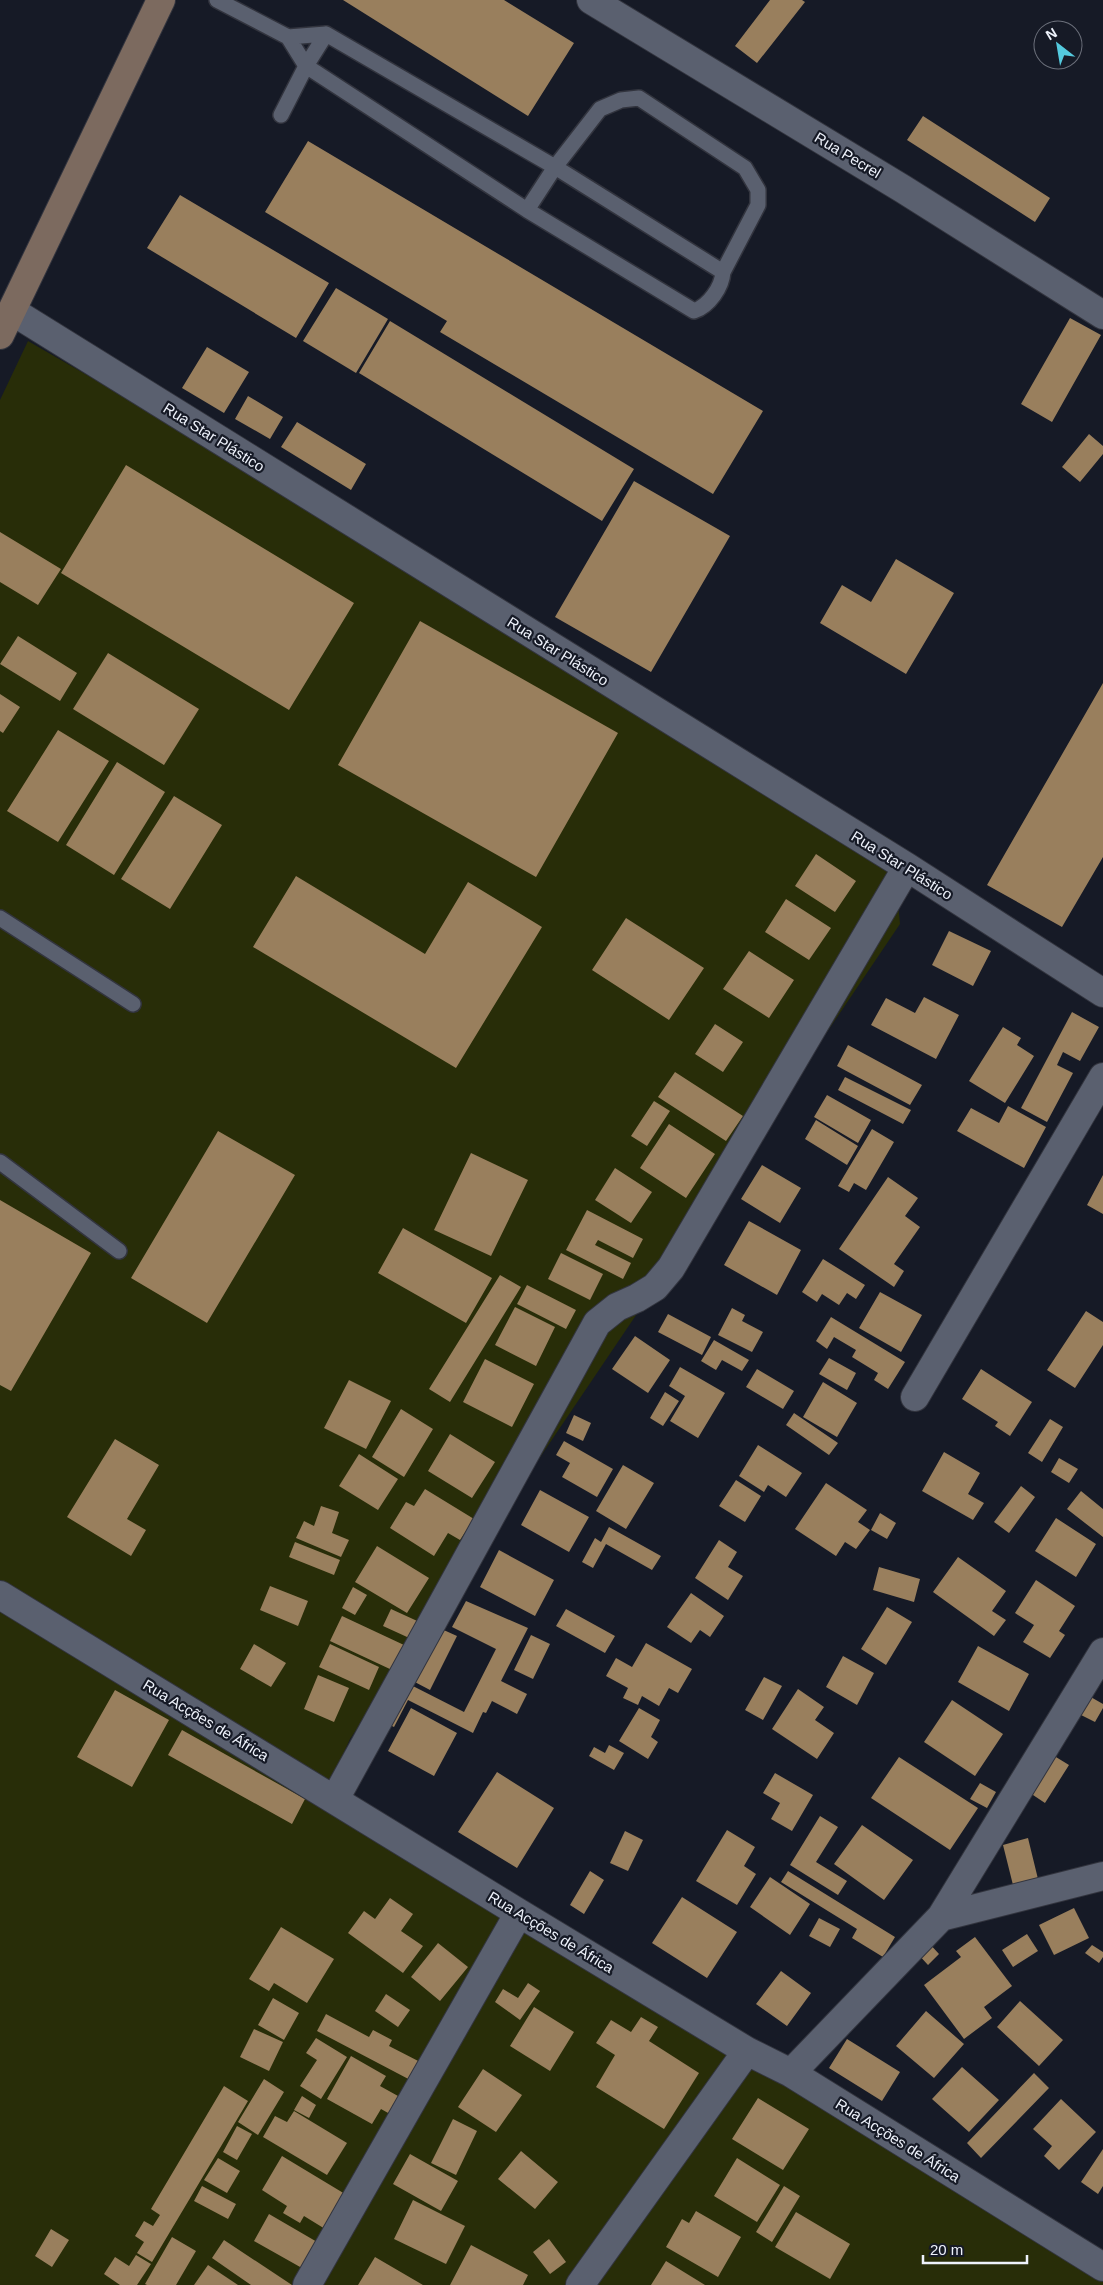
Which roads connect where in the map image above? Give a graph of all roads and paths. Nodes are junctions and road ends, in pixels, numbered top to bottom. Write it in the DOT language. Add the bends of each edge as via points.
graph roads {
  1 [pos="162,0"];
  2 [pos="216,0"];
  3 [pos="591,0"];
  4 [pos="326,34"];
  5 [pos="288,37"];
  6 [pos="306,66"];
  7 [pos="281,115"];
  8 [pos="556,167"];
  9 [pos="527,210"];
  10 [pos="723,272"];
  11 [pos="12,311"];
  12 [pos="1103,314"];
  13 [pos="0,335"];
  14 [pos="906,867"];
  15 [pos="0,918"];
  16 [pos="1103,993"];
  17 [pos="133,1004"];
  18 [pos="1103,1077"];
  19 [pos="0,1162"];
  20 [pos="119,1251"];
  21 [pos="915,1397"];
  22 [pos="0,1595"];
  23 [pos="1103,1652"];
  24 [pos="335,1799"];
  25 [pos="1103,1876"];
  26 [pos="519,1913"];
  27 [pos="941,1917"];
  28 [pos="747,2051"];
  29 [pos="792,2073"];
  30 [pos="1103,2267"];
  31 [pos="307,2285"];
  32 [pos="580,2285"];
  1 -- 11 [label="main road"];
  2 -- 5 [label="lane"];
  3 -- 12 [label="street, Rua Pecrel"];
  4 -- 5 [label="lane"];
  4 -- 6 [label="lane"];
  4 -- 8 [label="lane"];
  5 -- 6 [label="lane"];
  6 -- 7 [label="lane"];
  6 -- 9 [label="lane"];
  8 -- 9 [label="lane"];
  8 -- 10 [label="lane"];
  8 -- 10 [label="lane" via="600,109 621,100 638,98 746,168 758,190 758,205"];
  9 -- 10 [label="lane" via="694,311 707,303 722,282"];
  11 -- 13 [label="main road"];
  11 -- 14 [label="street, Rua Star Plástico"];
  14 -- 16 [label="street, Rua Star Plástico"];
  14 -- 24 [label="street" via="671,1268 655,1287 617,1307 597,1323"];
  15 -- 17 [label="lane"];
  18 -- 21 [label="street"];
  19 -- 20 [label="lane"];
  22 -- 24 [label="street, Rua Acções de África"];
  23 -- 27 [label="street"];
  24 -- 26 [label="street, Rua Acções de África"];
  25 -- 27 [label="street"];
  26 -- 28 [label="street, Rua Acções de África"];
  26 -- 31 [label="street"];
  27 -- 29 [label="street"];
  28 -- 29 [label="street, Rua Acções de África"];
  28 -- 32 [label="street"];
  29 -- 30 [label="street, Rua Acções de África"];
}
